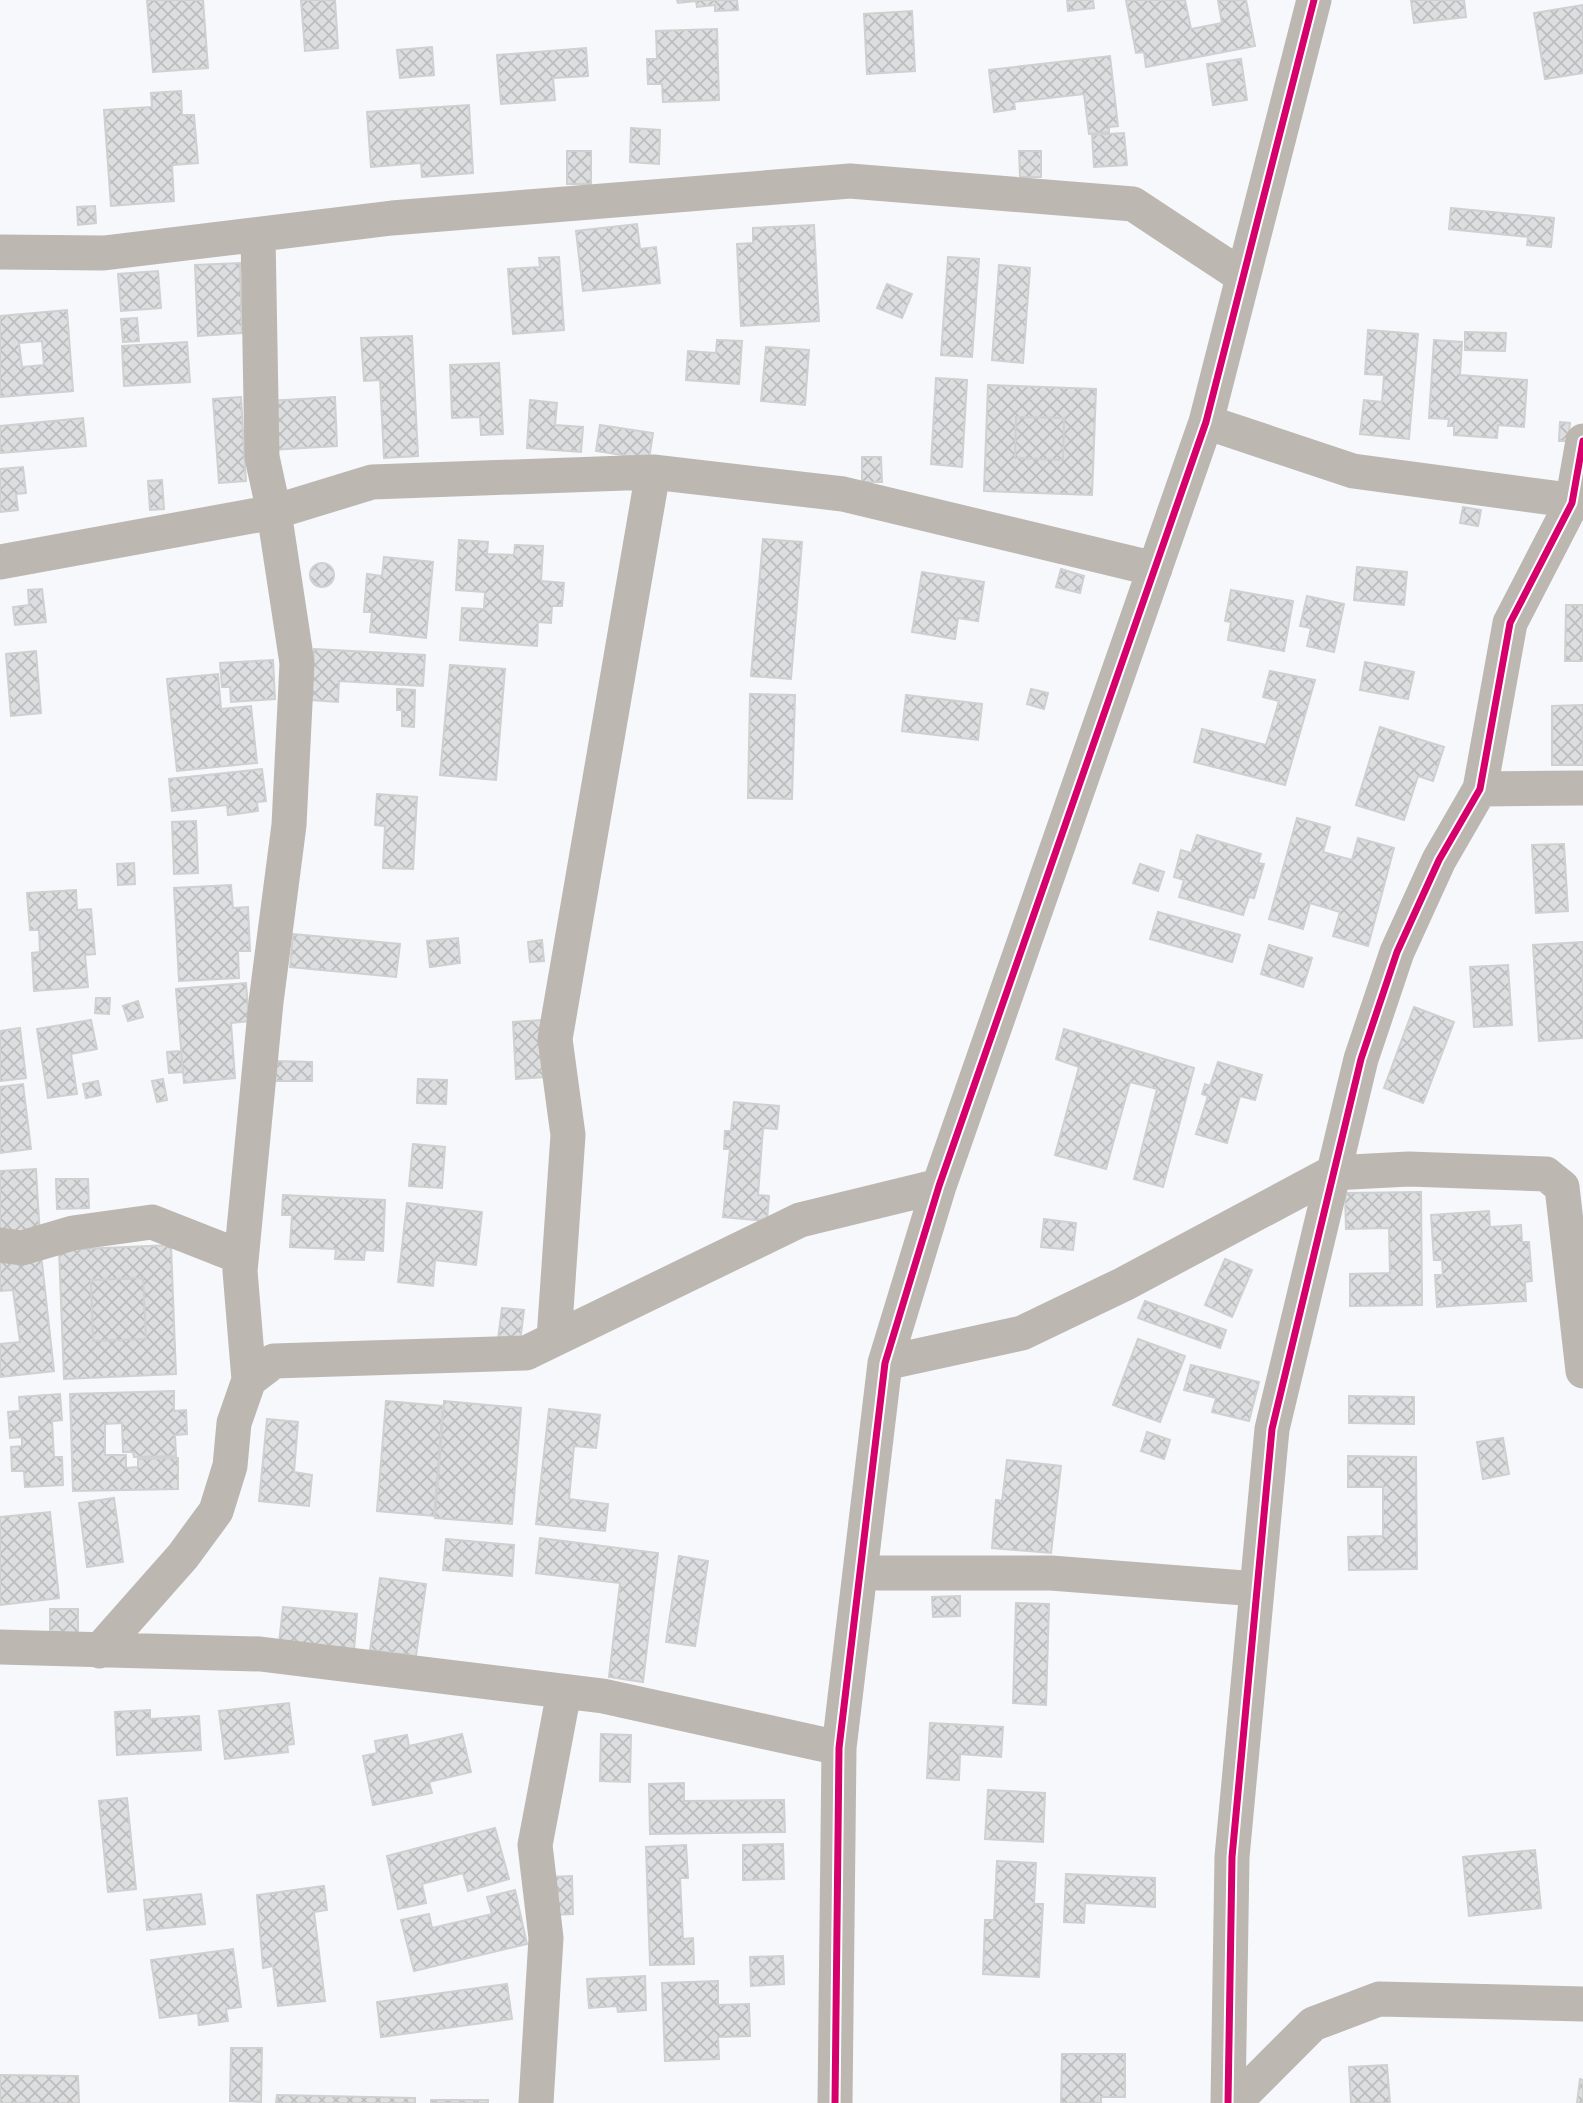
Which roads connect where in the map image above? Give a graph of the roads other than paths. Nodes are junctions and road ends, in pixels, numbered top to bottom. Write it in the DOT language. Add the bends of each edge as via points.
graph roads {
  1 [pos="1314,0"];
  2 [pos="258,236"];
  3 [pos="0,252"];
  4 [pos="1242,276"];
  5 [pos="1206,422"];
  6 [pos="1583,441"];
  7 [pos="653,472"];
  8 [pos="1578,502"];
  9 [pos="274,512"];
  10 [pos="0,562"];
  11 [pos="1155,569"];
  12 [pos="1583,788"];
  13 [pos="1480,789"];
  14 [pos="1332,1173"];
  15 [pos="939,1186"];
  16 [pos="0,1245"];
  17 [pos="241,1257"];
  18 [pos="554,1339"];
  19 [pos="885,1363"];
  20 [pos="1583,1371"];
  21 [pos="249,1380"];
  22 [pos="860,1573"];
  23 [pos="1257,1589"];
  24 [pos="0,1647"];
  25 [pos="99,1651"];
  26 [pos="564,1692"];
  27 [pos="839,1748"];
  28 [pos="1583,2004"];
  29 [pos="536,2103"];
  30 [pos="835,2103"];
  31 [pos="1228,2103"];
  32 [pos="1234,2103"];
  1 -- 4 [label="street"];
  2 -- 3 [label="street" via="104,253"];
  2 -- 4 [label="street" via="392,218 850,181 1133,204"];
  2 -- 9 [label="street" via="262,457"];
  4 -- 5 [label="street"];
  5 -- 8 [label="street" via="1353,471"];
  5 -- 11 [label="street"];
  6 -- 8 [label="street"];
  7 -- 9 [label="street" via="372,482"];
  7 -- 11 [label="street" via="843,494"];
  7 -- 18 [label="street" via="555,1039 568,1135"];
  8 -- 13 [label="street" via="1510,623"];
  9 -- 10 [label="street"];
  9 -- 17 [label="street" via="296,677 289,825"];
  11 -- 15 [label="street"];
  12 -- 13 [label="street"];
  13 -- 14 [label="street" via="1439,860 1397,952 1361,1059"];
  14 -- 19 [label="street" via="1022,1333"];
  14 -- 20 [label="street" via="1409,1169 1546,1174 1562,1187"];
  14 -- 23 [label="street" via="1272,1429"];
  15 -- 18 [label="street" via="800,1220"];
  15 -- 19 [label="street"];
  16 -- 17 [label="street" via="22,1248 74,1233 152,1222"];
  17 -- 21 [label="street"];
  18 -- 21 [label="street" via="526,1353 274,1362"];
  19 -- 22 [label="street"];
  21 -- 25 [label="street" via="234,1423 230,1466 216,1511 183,1556"];
  22 -- 23 [label="street" via="1051,1573"];
  22 -- 27 [label="street"];
  23 -- 31 [label="street" via="1233,1857"];
  24 -- 25 [label="street"];
  25 -- 26 [label="street" via="260,1654"];
  26 -- 27 [label="street" via="603,1696"];
  26 -- 29 [label="street" via="535,1845 546,1938"];
  27 -- 30 [label="street"];
  28 -- 32 [label="street" via="1379,1999 1313,2024"];
}
